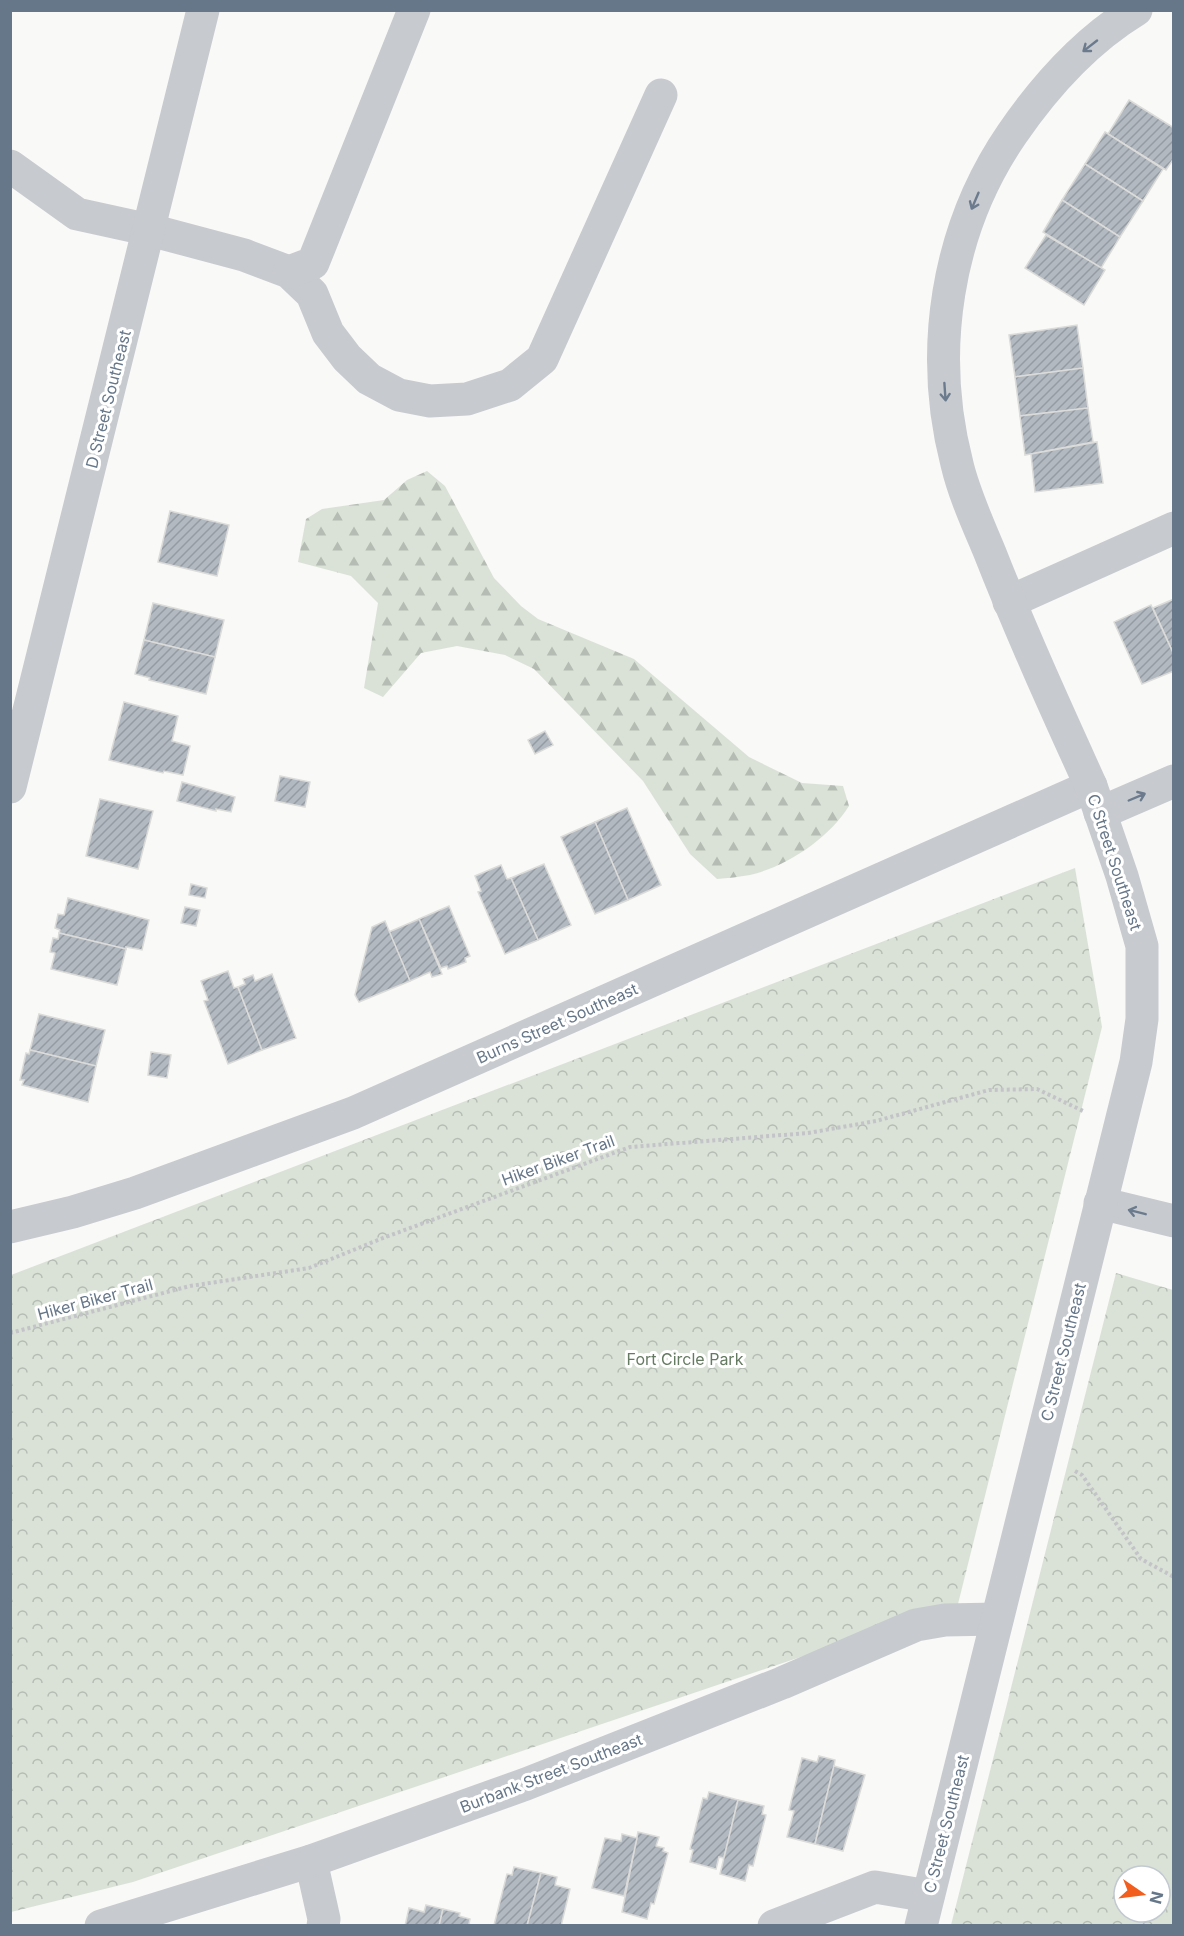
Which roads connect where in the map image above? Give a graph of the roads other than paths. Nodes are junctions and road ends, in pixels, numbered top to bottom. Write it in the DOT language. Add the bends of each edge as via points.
graph roads {
  1 [pos="203,10"];
  2 [pos="414,10"];
  3 [pos="1136,10"];
  4 [pos="661,95"];
  5 [pos="10,166"];
  6 [pos="150,230"];
  7 [pos="289,272"];
  8 [pos="1173,528"];
  9 [pos="1009,602"];
  10 [pos="1173,781"];
  11 [pos="10,787"];
  12 [pos="1095,800"];
  13 [pos="1100,1203"];
  14 [pos="1173,1221"];
  15 [pos="10,1227"];
  16 [pos="997,1619"];
  17 [pos="311,1861"];
  18 [pos="925,1911"];
  19 [pos="101,1926"];
  20 [pos="323,1926"];
  21 [pos="774,1926"];
  1 -- 6 [label="street, D Street Southeast"];
  2 -- 7 [label="street" via="313,263"];
  3 -- 9 [label="street, C Street Southeast, one-way" via="1080,53 1036,99 984,181 964,228 951,278 944,363 947,414 964,488"];
  4 -- 7 [label="street" via="542,358 510,384 467,399 430,400 399,394 369,379 328,333 312,294"];
  5 -- 6 [label="street" via="77,214"];
  6 -- 7 [label="street" via="244,255"];
  6 -- 11 [label="street, D Street Southeast"];
  8 -- 9 [label="street"];
  9 -- 12 [label="street, C Street Southeast"];
  12 -- 10 [label="street, Burns Street Southeast, one-way"];
  12 -- 13 [label="street, C Street Southeast" via="1142,946 1142,1018 1136,1062"];
  12 -- 15 [label="street, Burns Street Southeast" via="353,1113 135,1192"];
  14 -- 13 [label="street, one-way"];
  13 -- 16 [label="street, C Street Southeast"];
  16 -- 17 [label="street, Burbank Street Southeast" via="916,1625 782,1683 526,1784"];
  16 -- 18 [label="street, C Street Southeast"];
  17 -- 19 [label="street, Burbank Street Southeast"];
  17 -- 20 [label="street"];
  18 -- 21 [label="street" via="875,1887"];
}
